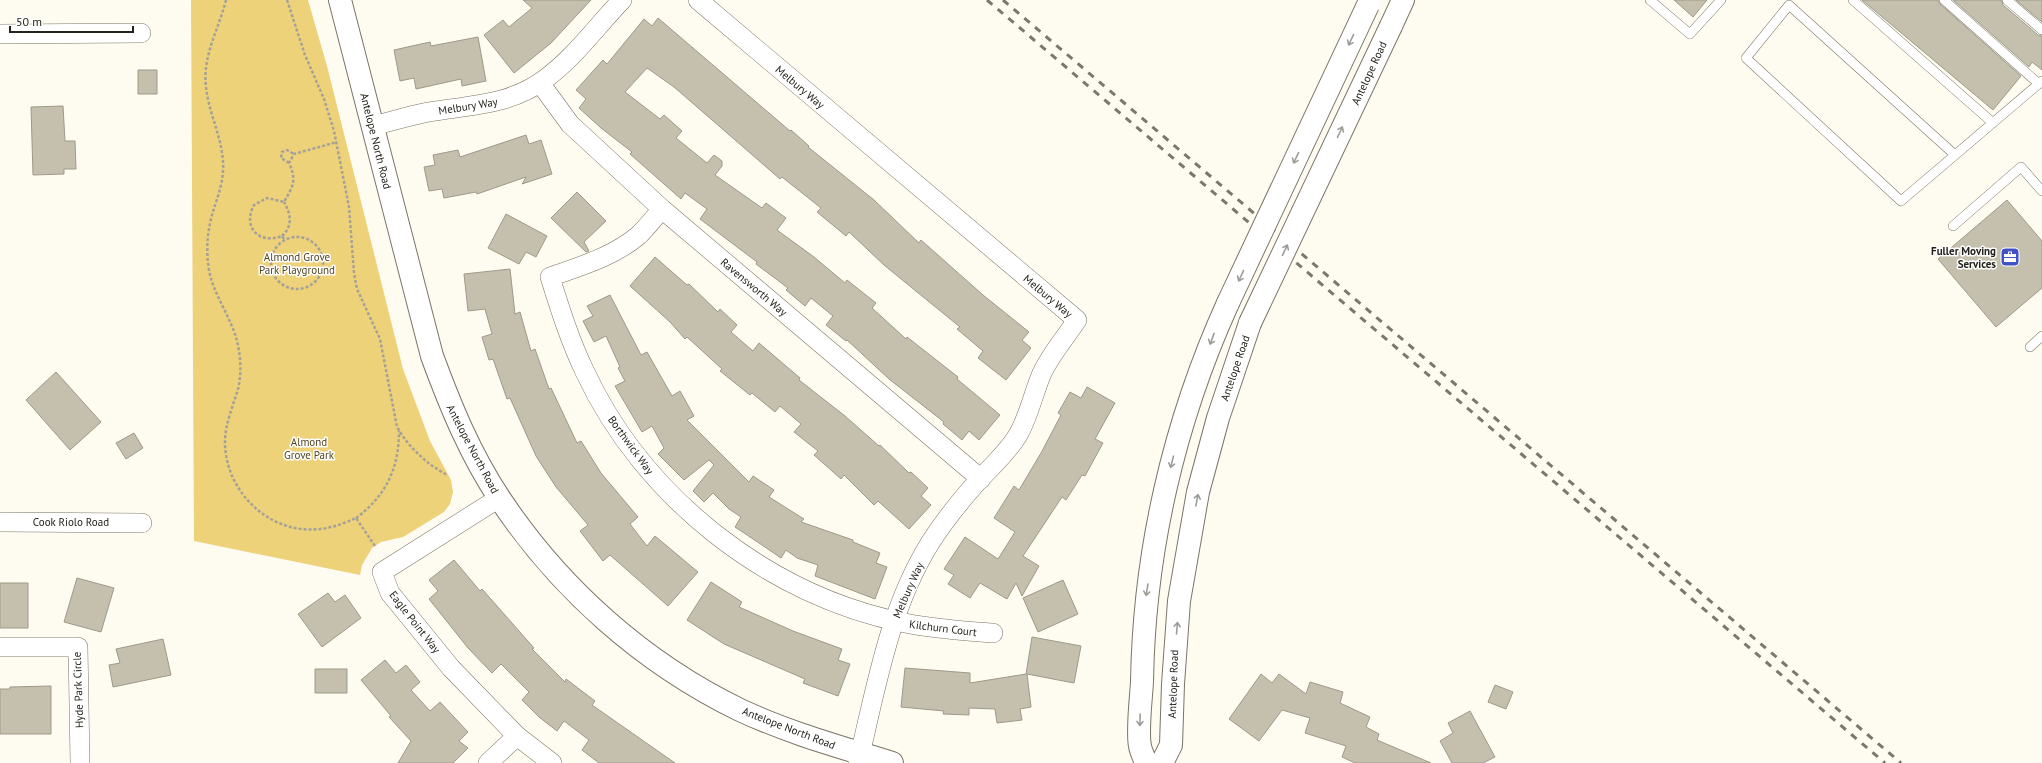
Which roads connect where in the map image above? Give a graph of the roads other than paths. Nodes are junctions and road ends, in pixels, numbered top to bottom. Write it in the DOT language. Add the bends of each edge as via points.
graph roads {
  1 [pos="340,0"];
  2 [pos="622,0"];
  3 [pos="698,0"];
  4 [pos="1403,0"];
  5 [pos="1650,0"];
  6 [pos="1721,0"];
  7 [pos="1853,0"];
  8 [pos="1944,0"];
  9 [pos="2007,0"];
  10 [pos="1369,2"];
  11 [pos="1791,3"];
  12 [pos="2042,30"];
  13 [pos="141,33"];
  14 [pos="0,34"];
  15 [pos="540,83"];
  16 [pos="2040,83"];
  17 [pos="1993,123"];
  18 [pos="373,126"];
  19 [pos="1955,155"];
  20 [pos="2042,191"];
  21 [pos="662,209"];
  22 [pos="1953,226"];
  23 [pos="2042,336"];
  24 [pos="2030,346"];
  25 [pos="981,478"];
  26 [pos="499,498"];
  27 [pos="0,522"];
  28 [pos="142,523"];
  29 [pos="894,620"];
  30 [pos="993,633"];
  31 [pos="0,648"];
  32 [pos="517,736"];
  33 [pos="859,758"];
  34 [pos="80,763"];
  35 [pos="488,763"];
  36 [pos="552,763"];
  37 [pos="892,763"];
  38 [pos="1146,763"];
  39 [pos="1162,763"];
  1 -- 18 [label="main road, Antelope North Road"];
  2 -- 15 [label="street, Melbury Way" via="562,65"];
  3 -- 25 [label="street, Melbury Way" via="1077,320 1042,374 1018,435"];
  39 -- 4 [label="main road, Antelope Road, one-way, bridge" via="1171,745 1179,601 1198,492 1218,418 1250,323"];
  5 -- 6 [label="lane" via="1690,34"];
  7 -- 17 [label="lane"];
  8 -- 16 [label="lane"];
  9 -- 12 [label="lane"];
  10 -- 38 [label="main road, one-way, bridge" via="1214,333 1188,407 1156,530 1146,596 1142,643 1140,745"];
  11 -- 19 [label="lane"];
  11 -- 19 [label="lane" via="1746,58 1901,201"];
  13 -- 14 [label="street"];
  15 -- 18 [label="street, Melbury Way" via="499,102 434,111"];
  15 -- 21 [label="street, Ravensworth Way" via="570,124"];
  16 -- 17 [label="lane"];
  17 -- 19 [label="lane"];
  18 -- 26 [label="main road, Antelope North Road" via="432,356 453,412 472,452"];
  20 -- 22 [label="lane" via="2021,167"];
  21 -- 25 [label="street, Ravensworth Way"];
  21 -- 29 [label="street, Borthwick Way" via="639,234 618,250 595,262 550,277 585,373 604,408 657,480 716,535 784,579 828,599"];
  23 -- 24 [label="lane"];
  25 -- 29 [label="street, Melbury Way" via="948,517 930,544 908,584"];
  26 -- 32 [label="street, Eagle Point Way" via="382,572 390,593 418,628 451,668"];
  26 -- 33 [label="main road, Antelope North Road" via="529,540 586,602 625,636 667,667 702,690 768,722"];
  27 -- 28 [label="street, Cook Riolo Road"];
  29 -- 30 [label="street, Kilchurn Court" via="953,631"];
  29 -- 33 [label="street, Melbury Way"];
  31 -- 34 [label="street, Hyde Park Circle" via="78,647"];
  32 -- 35 [label="street"];
  32 -- 36 [label="street, Eagle Point Way"];
  33 -- 37 [label="main road, Antelope North Road"];
}
